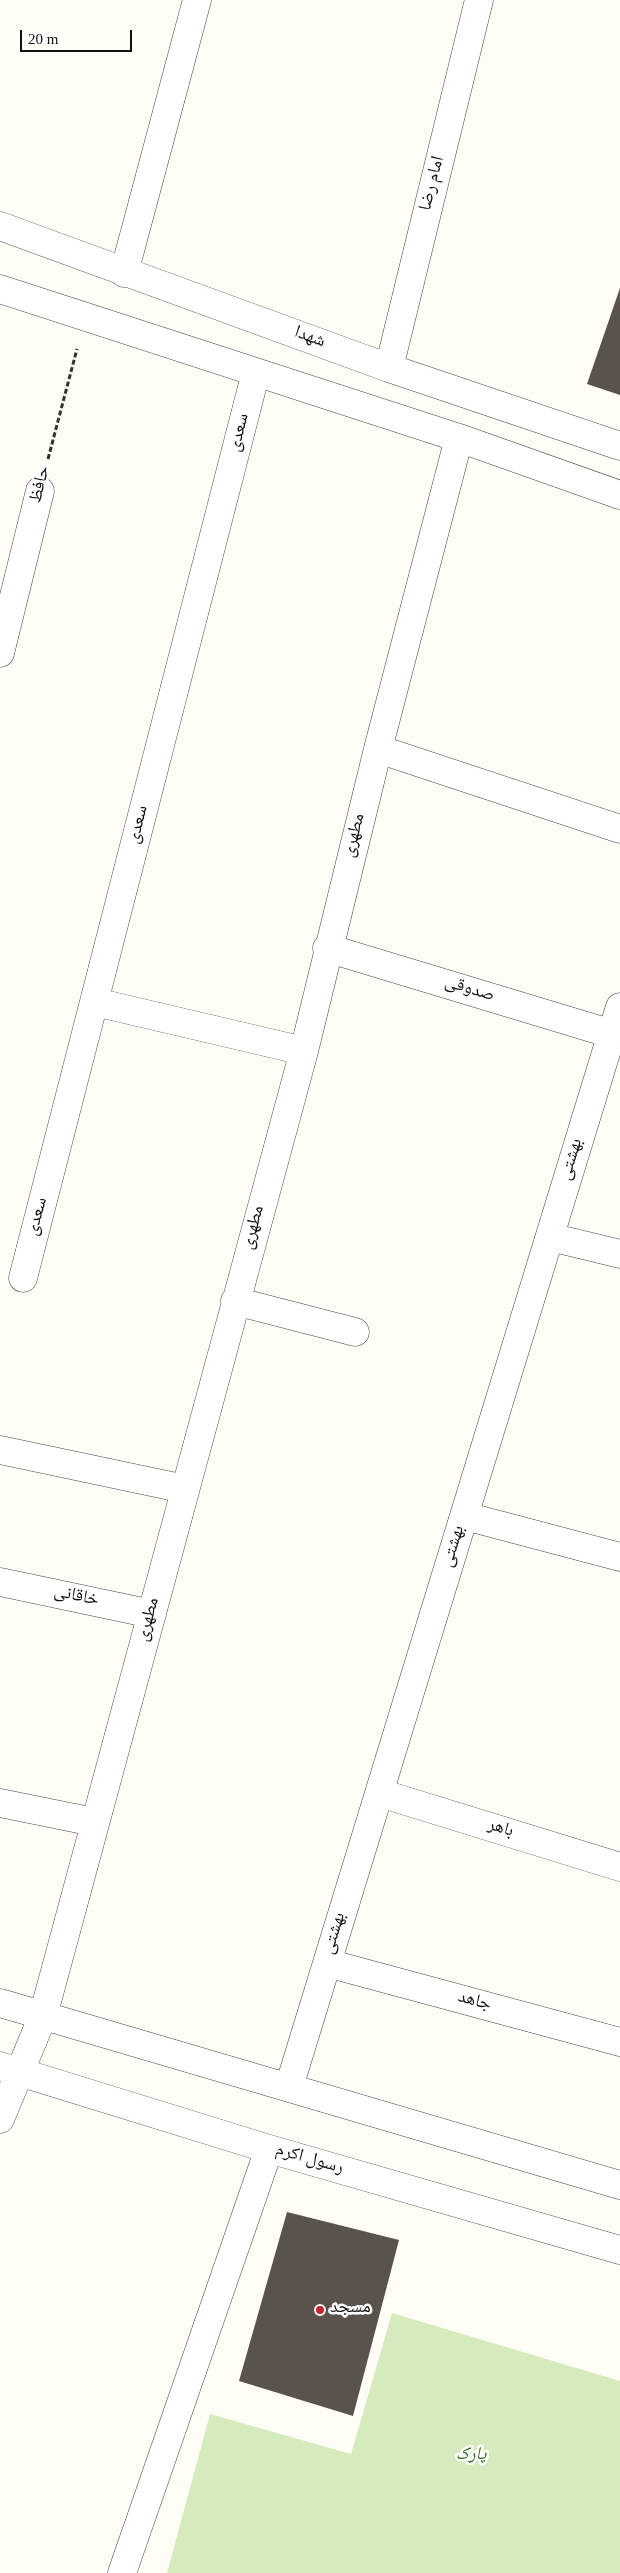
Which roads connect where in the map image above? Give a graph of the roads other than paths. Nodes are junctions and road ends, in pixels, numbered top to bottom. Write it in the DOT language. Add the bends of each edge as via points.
graph roads {
  1 [pos="197,0"];
  2 [pos="479,0"];
  3 [pos="0,226"];
  4 [pos="124,272"];
  5 [pos="0,289"];
  6 [pos="389,368"];
  7 [pos="256,372"];
  8 [pos="460,438"];
  9 [pos="620,446"];
  10 [pos="40,491"];
  11 [pos="620,495"];
  12 [pos="0,653"];
  13 [pos="378,749"];
  14 [pos="620,829"];
  15 [pos="327,948"];
  16 [pos="95,1002"];
  17 [pos="620,1007"];
  18 [pos="612,1034"];
  19 [pos="304,1051"];
  20 [pos="550,1237"];
  21 [pos="620,1254"];
  22 [pos="23,1278"];
  23 [pos="235,1301"];
  24 [pos="355,1332"];
  25 [pos="0,1450"];
  26 [pos="185,1489"];
  27 [pos="464,1516"];
  28 [pos="620,1557"];
  29 [pos="0,1582"];
  30 [pos="152,1614"];
  31 [pos="380,1792"];
  32 [pos="0,1803"];
  33 [pos="94,1822"];
  34 [pos="620,1867"];
  35 [pos="328,1963"];
  36 [pos="0,2003"];
  37 [pos="43,2016"];
  38 [pos="620,2042"];
  39 [pos="10,2069"];
  40 [pos="289,2087"];
  41 [pos="0,2119"];
  42 [pos="269,2149"];
  43 [pos="620,2185"];
  44 [pos="620,2250"];
  45 [pos="122,2573"];
  1 -- 4 [label="street"];
  2 -- 6 [label="street, امام رضا"];
  3 -- 4 [label="street, شهدا"];
  4 -- 6 [label="street, شهدا"];
  5 -- 7 [label="street"];
  6 -- 9 [label="street, شهدا"];
  7 -- 8 [label="street"];
  7 -- 16 [label="street, سعدی"];
  8 -- 11 [label="street"];
  8 -- 13 [label="street, مطهری"];
  10 -- 12 [label="street, حافظ"];
  13 -- 14 [label="street"];
  13 -- 15 [label="street, مطهری"];
  15 -- 18 [label="street, صدوقی"];
  15 -- 19 [label="street, مطهری"];
  16 -- 19 [label="street"];
  16 -- 22 [label="street, سعدی"];
  17 -- 18 [label="street, بهشتی"];
  18 -- 20 [label="street, بهشتی"];
  19 -- 23 [label="street, مطهری"];
  20 -- 21 [label="street"];
  20 -- 27 [label="street, بهشتی"];
  23 -- 24 [label="street"];
  23 -- 26 [label="street, مطهری"];
  25 -- 26 [label="street"];
  26 -- 30 [label="street, مطهری"];
  27 -- 28 [label="street"];
  27 -- 31 [label="street, بهشتی"];
  29 -- 30 [label="street, خاقانی"];
  30 -- 33 [label="street, مطهری"];
  31 -- 34 [label="street, باهر"];
  31 -- 35 [label="street, بهشتی"];
  32 -- 33 [label="street"];
  33 -- 37 [label="street, مطهری"];
  35 -- 38 [label="street, جاهد"];
  35 -- 40 [label="street, بهشتی"];
  36 -- 37 [label="street"];
  37 -- 39 [label="street, مطهری"];
  37 -- 40 [label="street"];
  39 -- 41 [label="street, مطهری"];
  39 -- 42 [label="street, رسول اکرم"];
  40 -- 43 [label="street"];
  42 -- 44 [label="street, رسول اکرم"];
  42 -- 45 [label="street"];
}
